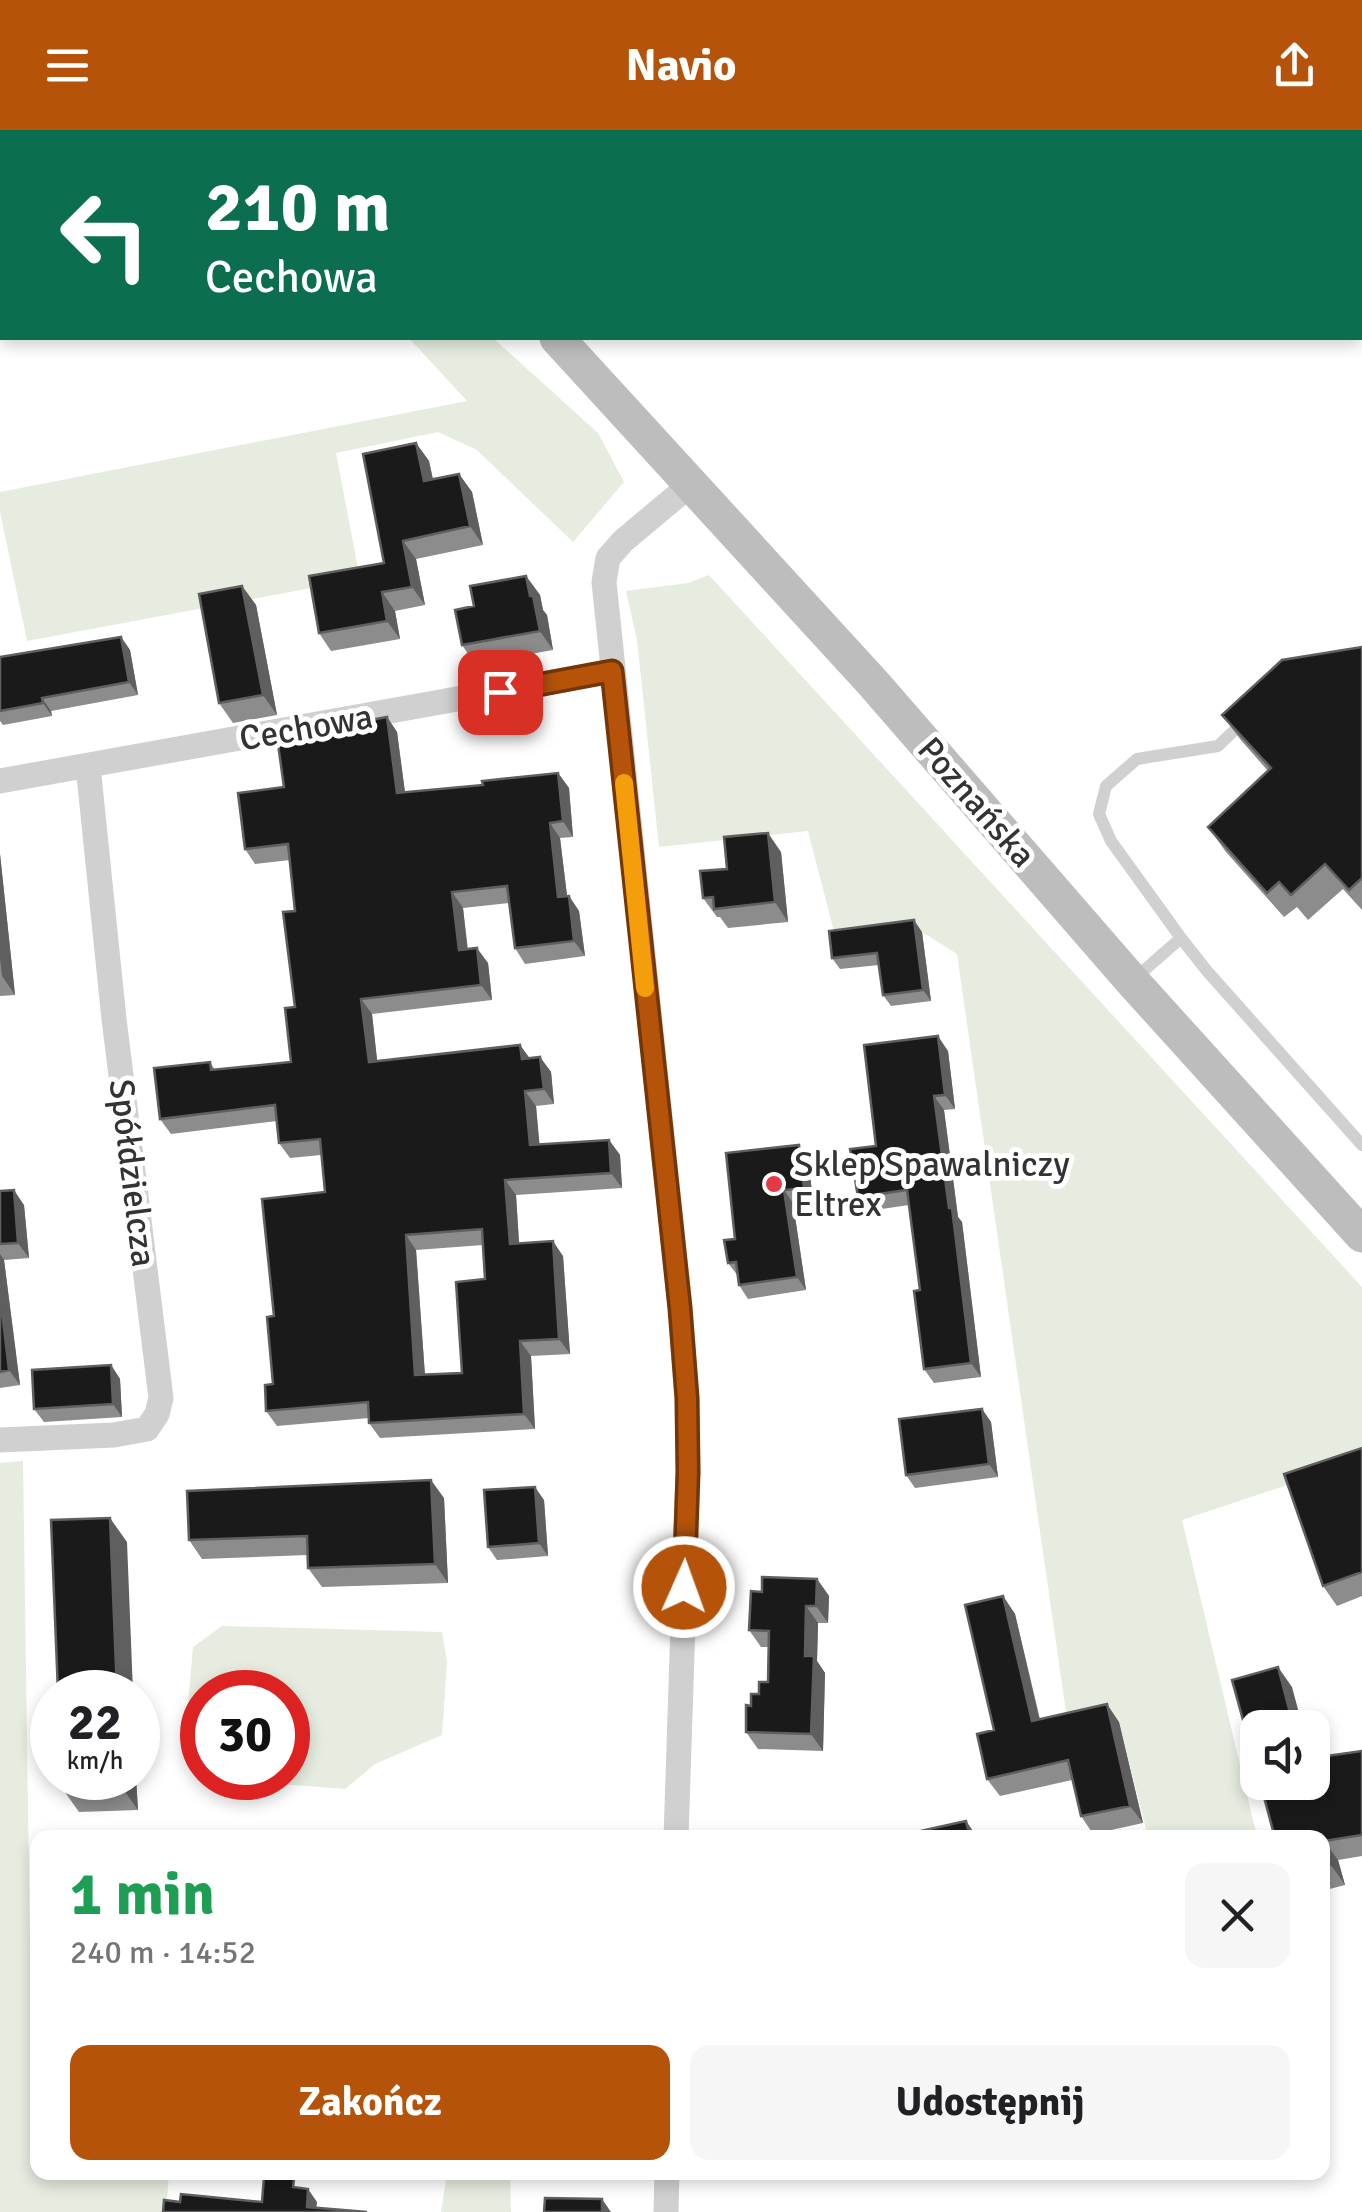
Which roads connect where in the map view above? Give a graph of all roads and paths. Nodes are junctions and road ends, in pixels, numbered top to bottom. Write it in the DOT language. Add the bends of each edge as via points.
graph roads {
  1 [pos="559,340"];
  2 [pos="691,484"];
  3 [pos="612,671"];
  4 [pos="1255,711"];
  5 [pos="88,766"];
  6 [pos="0,782"];
  7 [pos="1180,938"];
  8 [pos="1132,980"];
  9 [pos="1362,1145"];
  10 [pos="1362,1234"];
  11 [pos="0,1440"];
  12 [pos="676,1830"];
  13 [pos="667,2180"];
  14 [pos="666,2212"];
  1 -- 2 [label="main road, Poznańska"];
  2 -- 3 [label="street" via="608,558"];
  2 -- 8 [label="main road, Poznańska"];
  3 -- 5 [label="street, Cechowa"];
  3 -- 12 [label="street" via="687,1398"];
  4 -- 7 [label="lane" via="1218,746 1138,759 1106,786 1100,814 1111,842"];
  5 -- 6 [label="street, Cechowa"];
  5 -- 11 [label="street, Spółdzielcza" via="162,1398 147,1430"];
  7 -- 8 [label="lane"];
  7 -- 9 [label="lane"];
  8 -- 10 [label="main road, Poznańska"];
  13 -- 14 [label="street"];
}
